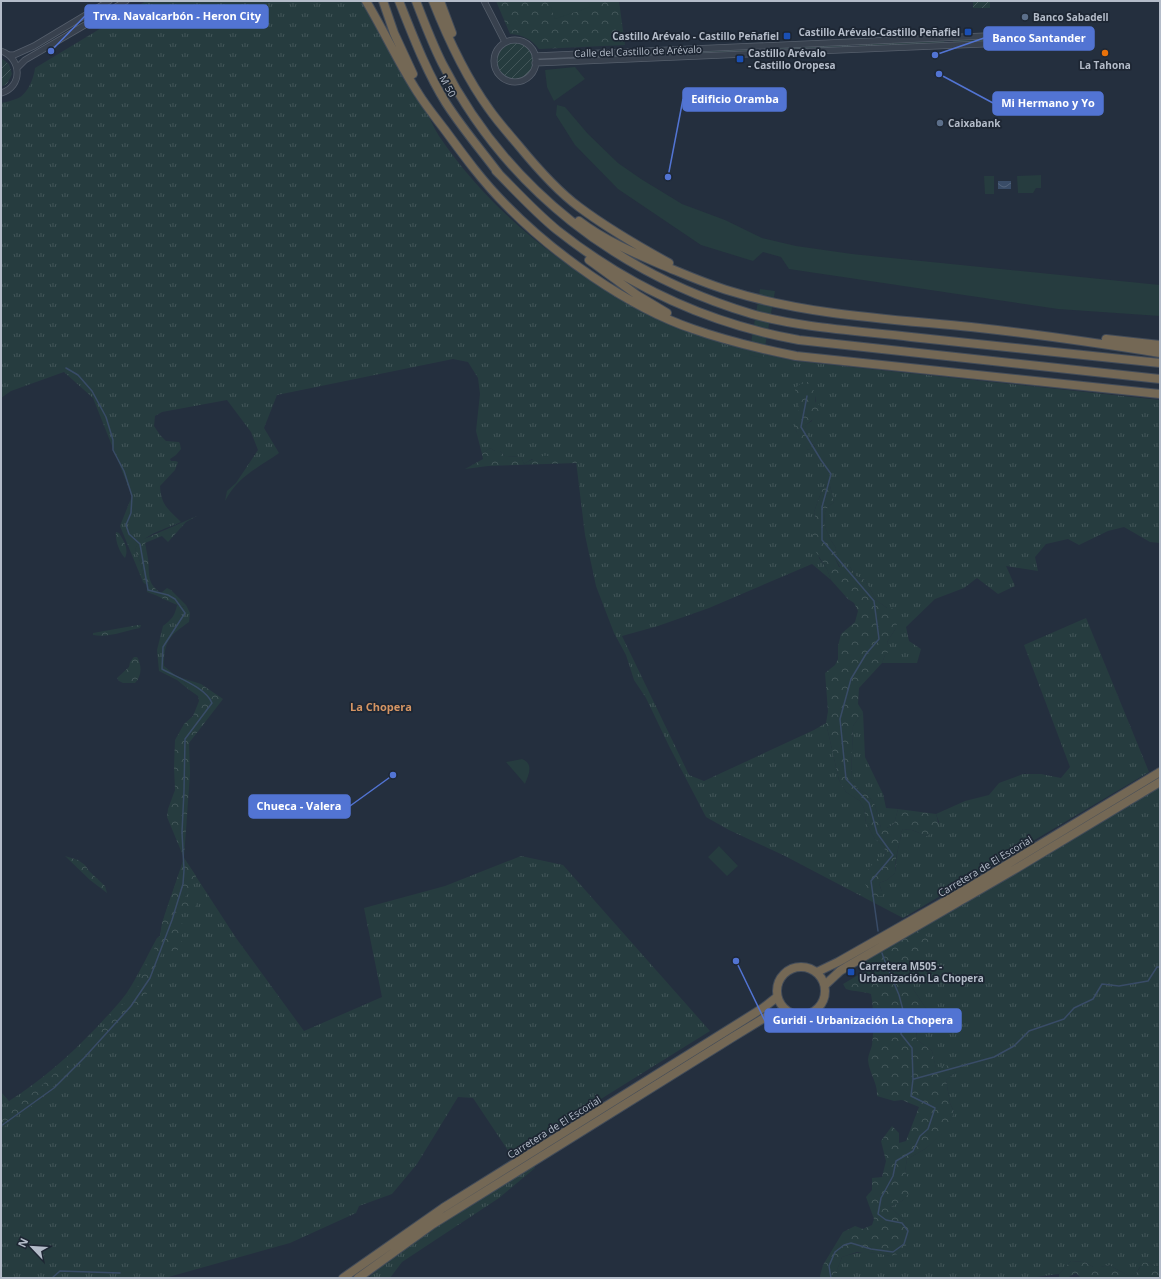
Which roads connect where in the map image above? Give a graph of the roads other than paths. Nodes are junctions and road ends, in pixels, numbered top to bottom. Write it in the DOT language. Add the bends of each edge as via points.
graph roads {
  1 [pos="109,1"];
  2 [pos="126,1"];
  3 [pos="366,1"];
  4 [pos="383,1"];
  5 [pos="399,1"];
  6 [pos="416,1"];
  7 [pos="433,1"];
  8 [pos="440,1"];
  9 [pos="484,1"];
  10 [pos="1076,32"];
  11 [pos="1076,40"];
  12 [pos="505,42"];
  13 [pos="1,51"];
  14 [pos="10,56"];
  15 [pos="535,56"];
  16 [pos="535,63"];
  17 [pos="18,68"];
  18 [pos="1,93"];
  19 [pos="482,99"];
  20 [pos="449,136"];
  21 [pos="496,171"];
  22 [pos="532,186"];
  23 [pos="754,298"];
  24 [pos="1021,333"];
  25 [pos="715,335"];
  26 [pos="1160,345"];
  27 [pos="1160,353"];
  28 [pos="1160,363"];
  29 [pos="1160,379"];
  30 [pos="1160,394"];
  31 [pos="1160,772"];
  32 [pos="1160,782"];
  33 [pos="1160,786"];
  34 [pos="1132,799"];
  35 [pos="817,972"];
  36 [pos="825,985"];
  37 [pos="777,997"];
  38 [pos="786,1011"];
  39 [pos="343,1278"];
  40 [pos="358,1278"];
  1 -- 14 [label="street" via="34,46"];
  2 -- 17 [label="street" via="25,60"];
  3 -- 20 [label="highway" via="418,94"];
  4 -- 20 [label="highway" via="409,66"];
  5 -- 21 [label="highway, M 50" via="422,58 446,102"];
  6 -- 22 [label="highway" via="443,64 462,96 479,123"];
  7 -- 19 [label="highway" via="448,39"];
  8 -- 19 [label="highway" via="453,38"];
  9 -- 12 [label="street"];
  10 -- 15 [label="street, Calle del Castillo de Arévalo"];
  11 -- 16 [label="street, Calle del Castillo de Arévalo"];
  12 -- 15 [label="street" via="523,41 533,50"];
  12 -- 16 [label="street" via="499,46 494,58 500,76 511,81 524,79 533,70"];
  13 -- 14 [label="street"];
  14 -- 17 [label="street"];
  15 -- 16 [label="street"];
  17 -- 18 [label="street" via="13,86"];
  19 -- 23 [label="highway" via="545,176 578,206 672,265"];
  20 -- 25 [label="highway" via="475,171 506,205 545,241 580,268 660,315"];
  21 -- 25 [label="highway" via="515,198 553,233 606,273 662,310"];
  21 -- 29 [label="highway" via="556,229 615,272 705,315 751,330 799,340"];
  22 -- 23 [label="highway" via="604,238 699,281"];
  22 -- 28 [label="highway" via="579,228 649,273 679,288 754,314 853,330"];
  23 -- 24 [label="highway" via="818,311"];
  24 -- 26 [label="highway"];
  24 -- 27 [label="highway"];
  25 -- 30 [label="highway" via="749,346 796,356"];
  31 -- 35 [label="highway, Carretera de El Escorial" via="970,887"];
  32 -- 34 [label="highway, Carretera de El Escorial"];
  33 -- 34 [label="highway"];
  34 -- 36 [label="highway, Carretera de El Escorial" via="848,966"];
  35 -- 36 [label="highway"];
  35 -- 37 [label="highway" via="802,966 788,970 779,981"];
  36 -- 38 [label="highway" via="826,994 823,1002 814,1011 803,1016"];
  37 -- 38 [label="highway"];
  37 -- 39 [label="highway, Carretera de El Escorial" via="443,1208"];
  38 -- 40 [label="highway, Carretera de El Escorial" via="769,1015 433,1224"];
}
